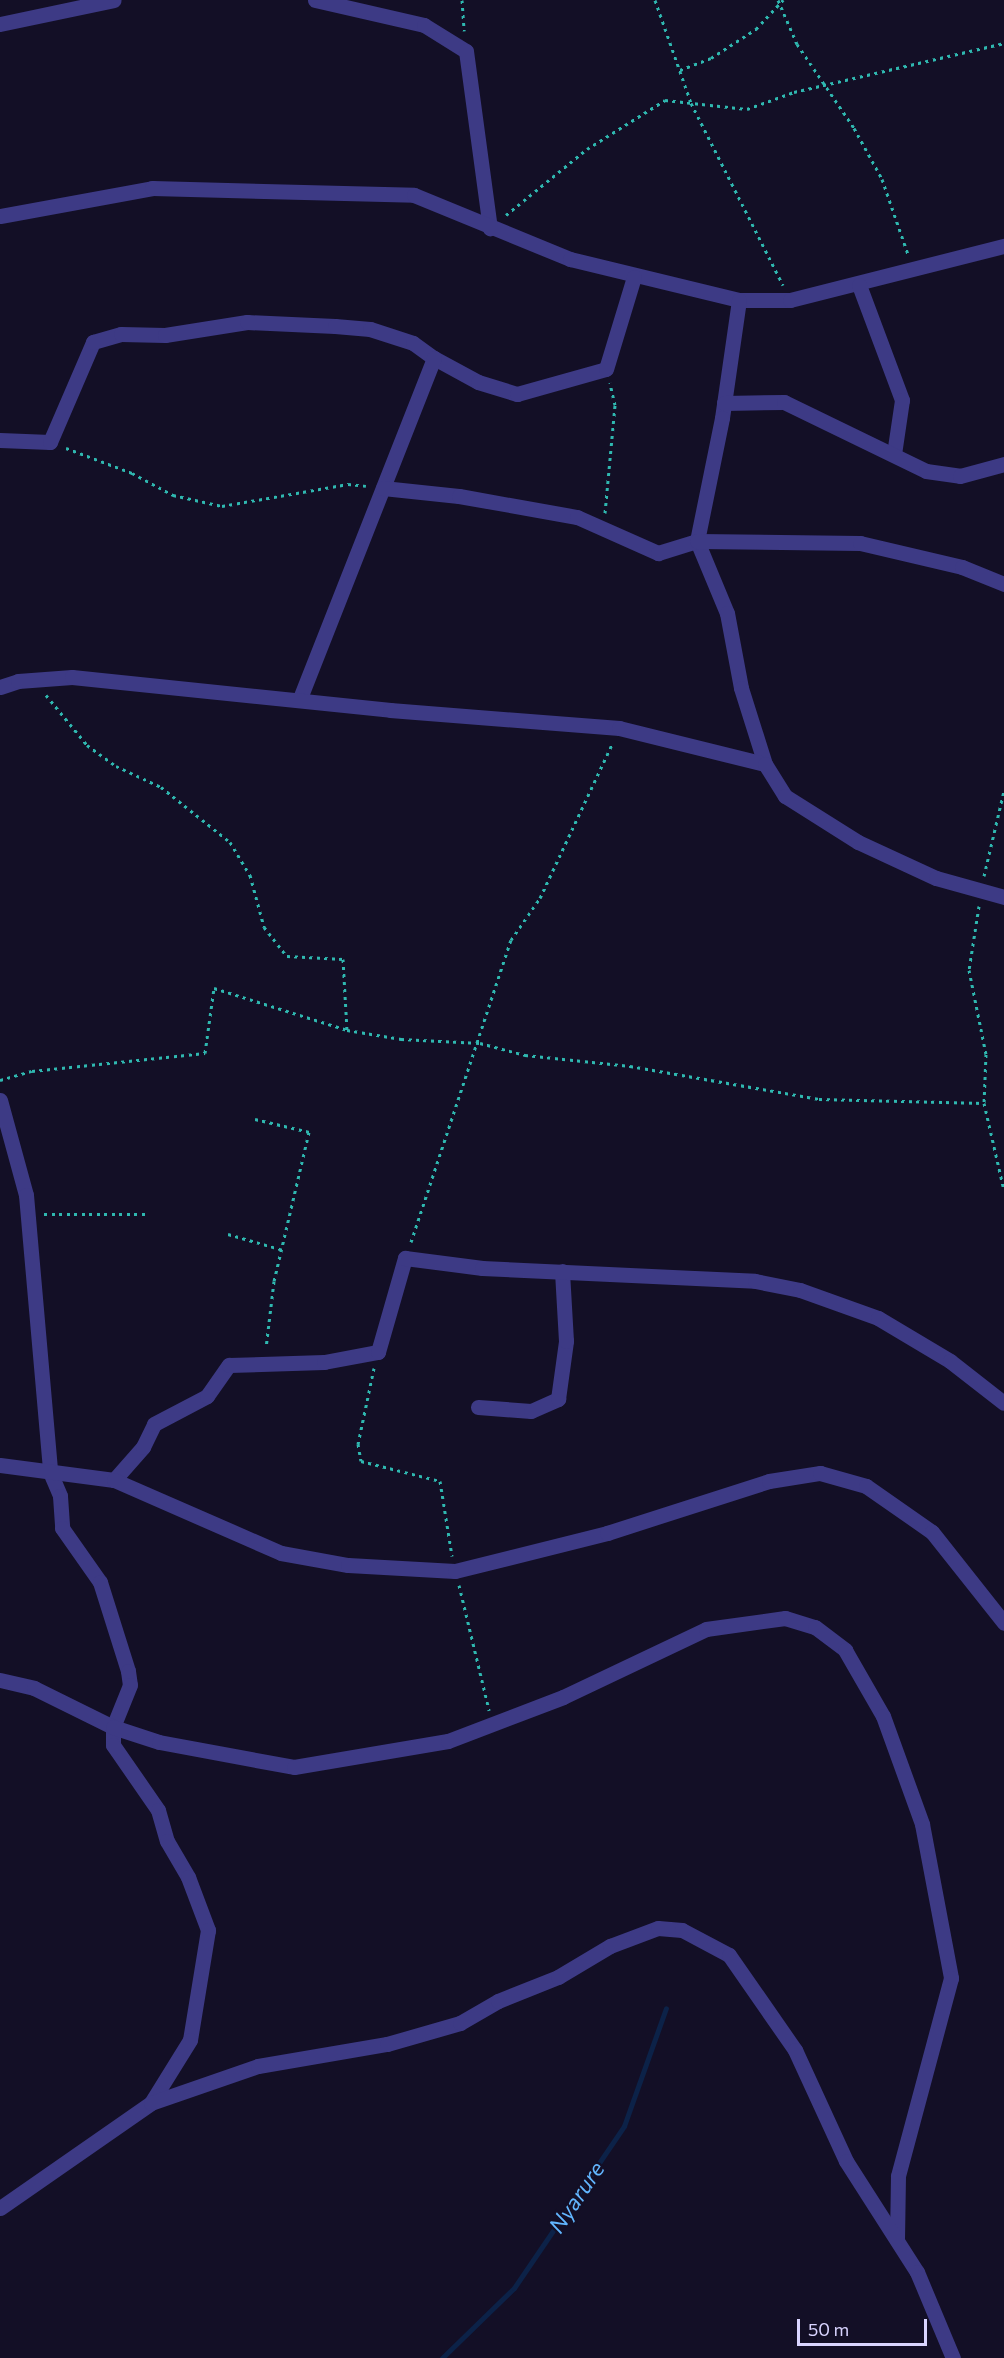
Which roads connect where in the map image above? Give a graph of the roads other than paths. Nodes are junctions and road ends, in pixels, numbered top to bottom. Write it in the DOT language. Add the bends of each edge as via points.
graph roads {
  1 [pos="114,0"];
  2 [pos="315,0"];
  3 [pos="0,24"];
  4 [pos="0,216"];
  5 [pos="490,228"];
  6 [pos="1004,246"];
  7 [pos="634,277"];
  8 [pos="859,285"];
  9 [pos="739,300"];
  10 [pos="434,358"];
  11 [pos="724,403"];
  12 [pos="0,440"];
  13 [pos="894,454"];
  14 [pos="1004,464"];
  15 [pos="383,488"];
  16 [pos="697,542"];
  17 [pos="1004,584"];
  18 [pos="0,687"];
  19 [pos="300,699"];
  20 [pos="765,764"];
  21 [pos="1004,897"];
  22 [pos="0,1100"];
  23 [pos="562,1271"];
  24 [pos="1004,1403"];
  25 [pos="478,1407"];
  26 [pos="0,1465"];
  27 [pos="50,1472"];
  28 [pos="114,1480"];
  29 [pos="1004,1623"];
  30 [pos="0,1680"];
  31 [pos="113,1727"];
  32 [pos="151,2103"];
  33 [pos="0,2208"];
  34 [pos="897,2240"];
  35 [pos="954,2358"];
  1 -- 3 [label="street"];
  2 -- 5 [label="street" via="424,25 466,51"];
  4 -- 5 [label="street" via="152,188 414,195"];
  5 -- 7 [label="street"];
  6 -- 8 [label="street" via="912,267"];
  7 -- 9 [label="street"];
  7 -- 10 [label="street" via="606,369 518,394 478,382"];
  8 -- 9 [label="street" via="790,300"];
  8 -- 13 [label="street" via="903,400"];
  9 -- 11 [label="street"];
  10 -- 12 [label="street" via="413,344 370,329 346,327 247,322 165,335 121,334 93,342 50,442"];
  10 -- 15 [label="street"];
  11 -- 13 [label="street" via="784,402"];
  11 -- 16 [label="street"];
  13 -- 14 [label="street" via="926,471 960,476"];
  15 -- 16 [label="street" via="459,496 565,515 658,553"];
  15 -- 19 [label="street"];
  16 -- 17 [label="street" via="860,543 962,567"];
  16 -- 20 [label="street" via="727,613 741,688"];
  18 -- 19 [label="street" via="18,681 72,677"];
  19 -- 20 [label="street" via="620,728"];
  20 -- 21 [label="street" via="785,796 858,842 936,878"];
  22 -- 27 [label="street" via="27,1214"];
  23 -- 24 [label="street" via="755,1281 800,1290 878,1318 950,1361"];
  23 -- 25 [label="street" via="566,1341 558,1399 531,1411"];
  23 -- 28 [label="street" via="405,1258 378,1352 324,1362 228,1365 207,1396 154,1424 143,1447"];
  26 -- 27 [label="street"];
  27 -- 28 [label="street"];
  27 -- 31 [label="street" via="60,1496 62,1528 100,1582 128,1671 130,1685"];
  28 -- 29 [label="street" via="281,1553 348,1565 455,1571 596,1536 769,1481 820,1473 866,1486 932,1532"];
  30 -- 31 [label="street" via="34,1688"];
  31 -- 32 [label="street" via="113,1744 158,1810 167,1841 188,1877 208,1930 190,2040"];
  31 -- 34 [label="street" via="159,1742 294,1767 448,1741 563,1697 706,1629 785,1618 815,1627 845,1650 884,1716 922,1824 951,1978 898,2176"];
  32 -- 33 [label="street"];
  32 -- 34 [label="street" via="258,2066 387,2044 460,2023 498,2001 558,1977 610,1946 658,1928 682,1930 729,1955 795,2050 846,2161"];
  34 -- 35 [label="street" via="917,2272"];
}
